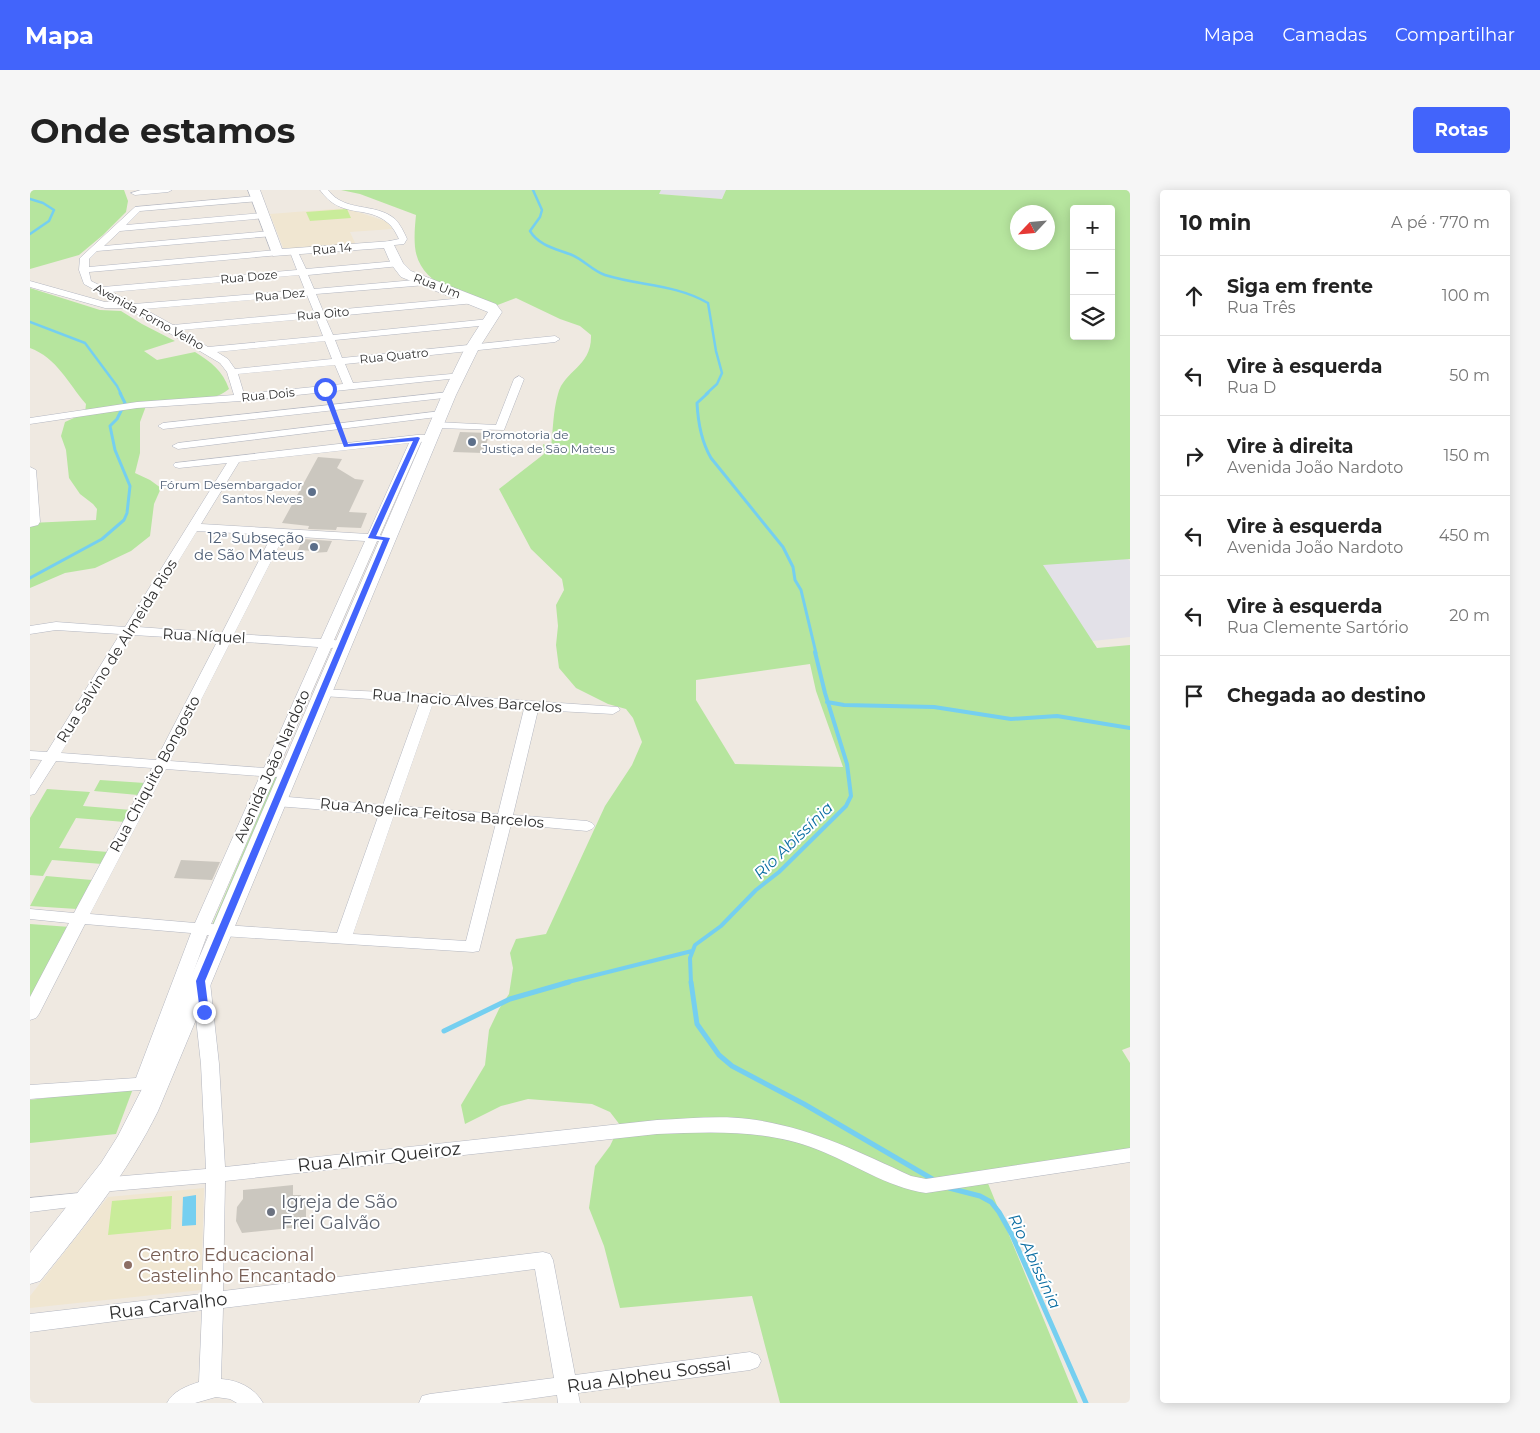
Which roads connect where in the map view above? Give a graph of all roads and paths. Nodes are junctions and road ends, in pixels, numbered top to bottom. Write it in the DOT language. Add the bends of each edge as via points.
graph roads {
  1 [pos="168,190"];
  2 [pos="324,190"];
  3 [pos="134,191"];
  4 [pos="255,195"];
  5 [pos="138,209"];
  6 [pos="263,216"];
  7 [pos="119,228"];
  8 [pos="270,234"];
  9 [pos="388,244"];
  10 [pos="95,249"];
  11 [pos="294,252"];
  12 [pos="277,253"];
  13 [pos="397,264"];
  14 [pos="84,270"];
  15 [pos="302,272"];
  16 [pos="426,282"];
  17 [pos="30,284"];
  18 [pos="100,290"];
  19 [pos="310,292"];
  20 [pos="475,300"];
  21 [pos="131,306"];
  22 [pos="319,314"];
  23 [pos="492,317"];
  24 [pos="171,328"];
  25 [pos="329,337"];
  26 [pos="556,339"];
  27 [pos="472,348"];
  28 [pos="208,350"];
  29 [pos="338,361"];
  30 [pos="232,372"];
  31 [pos="458,376"];
  32 [pos="518,379"];
  33 [pos="349,387"];
  34 [pos="325,389"];
  35 [pos="449,395"];
  36 [pos="240,398"];
  37 [pos="332,408"];
  38 [pos="30,421"];
  39 [pos="164,426"];
  40 [pos="338,427"];
  41 [pos="432,429"];
  42 [pos="178,446"];
  43 [pos="346,446"];
  44 [pos="235,459"];
  45 [pos="178,465"];
  46 [pos="30,470"];
  47 [pos="30,477"];
  48 [pos="32,522"];
  49 [pos="194,527"];
  50 [pos="279,532"];
  51 [pos="379,538"];
  52 [pos="33,629"];
  53 [pos="127,631"];
  54 [pos="227,637"];
  55 [pos="334,644"];
  56 [pos="322,692"];
  57 [pos="428,698"];
  58 [pos="532,705"];
  59 [pos="613,710"];
  60 [pos="30,755"];
  61 [pos="52,756"];
  62 [pos="161,766"];
  63 [pos="278,773"];
  64 [pos="30,791"];
  65 [pos="276,801"];
  66 [pos="388,809"];
  67 [pos="504,818"];
  68 [pos="587,826"];
  69 [pos="30,914"];
  70 [pos="80,917"];
  71 [pos="211,930"];
  72 [pos="343,938"];
  73 [pos="201,981"];
  74 [pos="30,1014"];
  75 [pos="150,1084"];
  76 [pos="30,1092"];
  77 [pos="1129,1157"];
  78 [pos="216,1176"];
  79 [pos="94,1192"];
  80 [pos="30,1205"];
  81 [pos="30,1273"];
  82 [pos="212,1301"];
  83 [pos="30,1323"];
  84 [pos="750,1361"];
  85 [pos="210,1388"];
  86 [pos="567,1395"];
  87 [pos="178,1403"];
  88 [pos="252,1403"];
  89 [pos="430,1403"];
  1 -- 3 [label="street"];
  2 -- 9 [label="street" via="331,201 383,216 394,223 403,240"];
  3 -- 5 [label="street"];
  4 -- 5 [label="street"];
  4 -- 6 [label="street"];
  5 -- 7 [label="street, Avenida Forno Velho"];
  6 -- 7 [label="street"];
  6 -- 8 [label="street"];
  7 -- 10 [label="street, Avenida Forno Velho"];
  8 -- 10 [label="street"];
  8 -- 12 [label="street"];
  9 -- 11 [label="street, Rua 14"];
  9 -- 13 [label="street, Rua Um"];
  10 -- 14 [label="street, Avenida Forno Velho" via="85,258"];
  11 -- 12 [label="street, Rua 14"];
  11 -- 15 [label="street"];
  12 -- 14 [label="street"];
  13 -- 15 [label="street, Rua Doze"];
  13 -- 16 [label="street, Rua Um" via="406,274"];
  14 -- 18 [label="street, Avenida Forno Velho" via="87,282"];
  15 -- 18 [label="street, Rua Doze"];
  15 -- 19 [label="street"];
  16 -- 19 [label="street, Rua Dez"];
  16 -- 20 [label="street, Rua Um"];
  17 -- 21 [label="street, Rua Dez" via="105,305"];
  18 -- 21 [label="street, Avenida Forno Velho"];
  19 -- 21 [label="street, Rua Dez"];
  19 -- 22 [label="street"];
  20 -- 22 [label="street, Rua Oito"];
  20 -- 23 [label="street, Rua Um" via="491,306"];
  21 -- 24 [label="street, Avenida Forno Velho"];
  22 -- 24 [label="street, Rua Oito"];
  22 -- 25 [label="street"];
  23 -- 25 [label="street"];
  23 -- 27 [label="street, Avenida João Nardoto"];
  24 -- 28 [label="street, Avenida Forno Velho"];
  25 -- 28 [label="street"];
  25 -- 29 [label="street"];
  26 -- 27 [label="street, Rua Quatro"];
  27 -- 29 [label="street, Rua Quatro"];
  27 -- 31 [label="street, Avenida João Nardoto"];
  28 -- 30 [label="street, Avenida Forno Velho" via="224,361"];
  29 -- 30 [label="street, Rua Quatro"];
  29 -- 33 [label="street"];
  30 -- 36 [label="street, Avenida Forno Velho"];
  31 -- 33 [label="street, Rua Dois"];
  31 -- 35 [label="street, Avenida João Nardoto"];
  32 -- 41 [label="street" via="500,428"];
  33 -- 34 [label="street, Rua Dois"];
  34 -- 36 [label="street, Rua Dois"];
  34 -- 37 [label="street"];
  35 -- 37 [label="street"];
  35 -- 41 [label="street, Avenida João Nardoto"];
  36 -- 38 [label="street, Rua Dois" via="136,405"];
  37 -- 39 [label="street"];
  37 -- 40 [label="street"];
  40 -- 41 [label="street"];
  40 -- 42 [label="street"];
  40 -- 43 [label="street"];
  41 -- 43 [label="street"];
  41 -- 51 [label="street, Avenida João Nardoto"];
  43 -- 44 [label="street"];
  44 -- 45 [label="street"];
  44 -- 49 [label="street, Rua Salvino de Almeida Rios"];
  46 -- 47 [label="street"];
  47 -- 48 [label="street"];
  49 -- 50 [label="street"];
  49 -- 53 [label="street, Rua Salvino de Almeida Rios"];
  50 -- 51 [label="street"];
  50 -- 54 [label="street, Rua Chiquito Bongosto"];
  51 -- 55 [label="street, Avenida João Nardoto"];
  52 -- 53 [label="street, Rua Níquel" via="56,626"];
  53 -- 54 [label="street, Rua Níquel"];
  53 -- 61 [label="street, Rua Salvino de Almeida Rios"];
  54 -- 55 [label="street, Rua Níquel"];
  54 -- 62 [label="street, Rua Chiquito Bongosto"];
  55 -- 56 [label="street, Avenida João Nardoto"];
  55 -- 63 [label="street, Avenida João Nardoto"];
  56 -- 57 [label="street, Rua Inacio Alves Barcelos"];
  56 -- 63 [label="street, Avenida João Nardoto"];
  57 -- 58 [label="street, Rua Inacio Alves Barcelos"];
  57 -- 66 [label="street"];
  58 -- 59 [label="street, Rua Inacio Alves Barcelos"];
  58 -- 67 [label="street"];
  60 -- 61 [label="street"];
  61 -- 62 [label="street"];
  61 -- 64 [label="street, Rua Salvino de Almeida Rios"];
  62 -- 63 [label="street"];
  62 -- 70 [label="street, Rua Chiquito Bongosto"];
  63 -- 65 [label="street, Avenida João Nardoto"];
  63 -- 71 [label="street, Avenida João Nardoto"];
  65 -- 66 [label="street, Rua Angelica Feitosa Barcelos"];
  65 -- 71 [label="street, Avenida João Nardoto"];
  66 -- 67 [label="street, Rua Angelica Feitosa Barcelos"];
  66 -- 72 [label="street"];
  67 -- 68 [label="street, Rua Angelica Feitosa Barcelos"];
  67 -- 72 [label="street" via="473,947"];
  69 -- 70 [label="street"];
  70 -- 71 [label="street"];
  70 -- 74 [label="street, Rua Chiquito Bongosto"];
  71 -- 72 [label="street"];
  71 -- 73 [label="street, Avenida João Nardoto"];
  71 -- 75 [label="street, Avenida João Nardoto"];
  73 -- 75 [label="street, Avenida João Nardoto"];
  73 -- 78 [label="street" via="210,1064"];
  75 -- 76 [label="street"];
  75 -- 79 [label="street, Avenida João Nardoto" via="136,1129"];
  77 -- 78 [label="street, Rua Almir Queiroz" via="938,1186 908,1183 821,1143 784,1133 748,1126 657,1126"];
  78 -- 79 [label="street, Rua Almir Queiroz"];
  78 -- 82 [label="street"];
  79 -- 80 [label="street, Rua Almir Queiroz"];
  79 -- 81 [label="street, Avenida João Nardoto"];
  82 -- 83 [label="street, Rua Carvalho"];
  82 -- 85 [label="street"];
  82 -- 86 [label="street, Rua Carvalho" via="543,1260"];
  84 -- 86 [label="street, Rua Alpheu Sossai"];
  85 -- 87 [label="street"];
  85 -- 88 [label="street" via="241,1393"];
  86 -- 89 [label="street, Rua Alpheu Sossai"];
}
